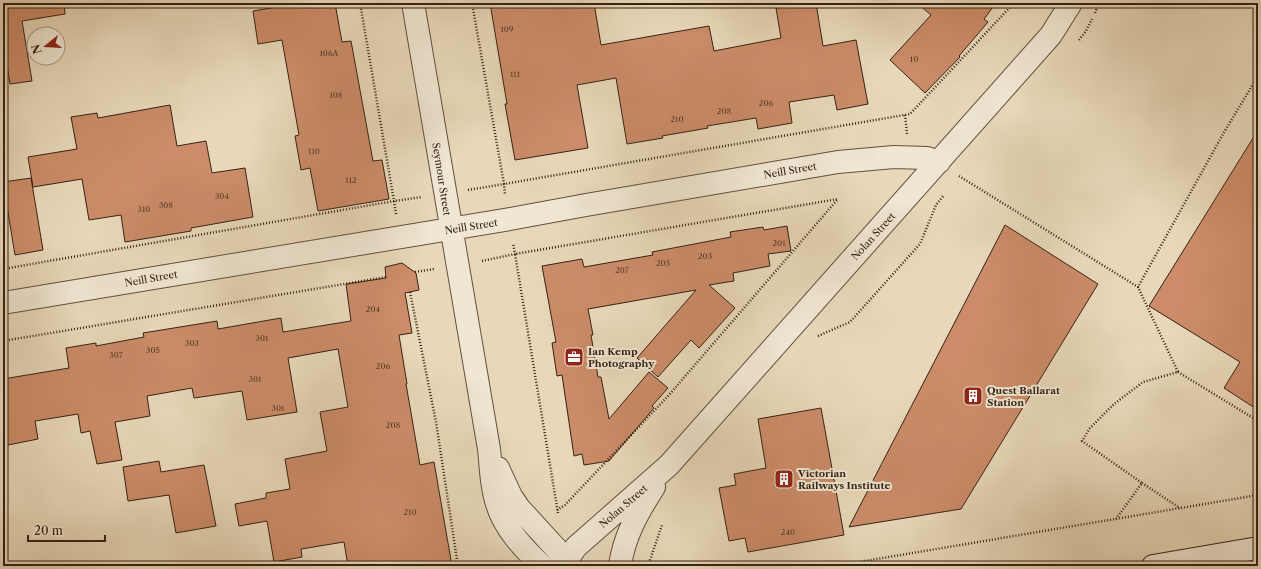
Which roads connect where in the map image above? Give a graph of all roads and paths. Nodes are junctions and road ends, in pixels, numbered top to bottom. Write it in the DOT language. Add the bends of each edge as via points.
graph roads {
  1 [pos="360,3"];
  2 [pos="413,3"];
  3 [pos="472,3"];
  4 [pos="1014,3"];
  5 [pos="1071,3"];
  6 [pos="1099,3"];
  7 [pos="1075,43"];
  8 [pos="1258,76"];
  9 [pos="939,162"];
  10 [pos="963,172"];
  11 [pos="959,176"];
  12 [pos="954,182"];
  13 [pos="945,194"];
  14 [pos="451,229"];
  15 [pos="3,269"];
  16 [pos="386,277"];
  17 [pos="1138,287"];
  18 [pos="410,292"];
  19 [pos="3,303"];
  20 [pos="815,337"];
  21 [pos="3,341"];
  22 [pos="1178,372"];
  23 [pos="1258,421"];
  24 [pos="489,449"];
  25 [pos="669,465"];
  26 [pos="1142,483"];
  27 [pos="1258,495"];
  28 [pos="1180,508"];
  29 [pos="557,510"];
  30 [pos="664,519"];
  31 [pos="1116,519"];
  32 [pos="535,526"];
  33 [pos="1258,548"];
  34 [pos="565,558"];
  35 [pos="458,566"];
  36 [pos="543,566"];
  37 [pos="620,566"];
  38 [pos="648,566"];
  39 [pos="835,566"];
  40 [pos="1153,566"];
  1 -- 15 [label="path" via="394,201"];
  2 -- 14 [label="street, Seymour Street"];
  3 -- 4 [label="path" via="504,184 910,114"];
  5 -- 9 [label="street, Nolan Street" via="1051,35"];
  6 -- 7 [label="path" via="1086,31"];
  8 -- 17 [label="path"];
  9 -- 14 [label="street, Neill Street" via="927,158 894,157 838,162"];
  9 -- 25 [label="street, Nolan Street"];
  10 -- 11 [label="path"];
  11 -- 12 [label="path"];
  11 -- 17 [label="path"];
  13 -- 20 [label="path" via="936,205 920,244 855,317 850,322"];
  14 -- 19 [label="street, Neill Street"];
  14 -- 24 [label="street, Seymour Street"];
  16 -- 21 [label="path"];
  17 -- 22 [label="path"];
  18 -- 35 [label="path" via="436,422"];
  22 -- 23 [label="path"];
  22 -- 26 [label="path" via="1143,382 1114,404 1090,428 1082,441"];
  24 -- 32 [label="street, Seymour Street" via="511,496"];
  24 -- 36 [label="street, Seymour Street" via="493,487 502,518 519,542"];
  25 -- 34 [label="street, Nolan Street"];
  25 -- 37 [label="street, Nolan Street" via="629,530"];
  26 -- 28 [label="path"];
  26 -- 31 [label="path"];
  27 -- 28 [label="path"];
  28 -- 31 [label="path"];
  29 -- 29 [label="path" via="515,254 838,199 669,395 565,505"];
  29 -- 32 [label="path"];
  30 -- 38 [label="path"];
  31 -- 39 [label="path"];
  32 -- 34 [label="street, Seymour Street"];
  33 -- 40 [label="street"];
  34 -- 36 [label="street, Nolan Street"];
}
